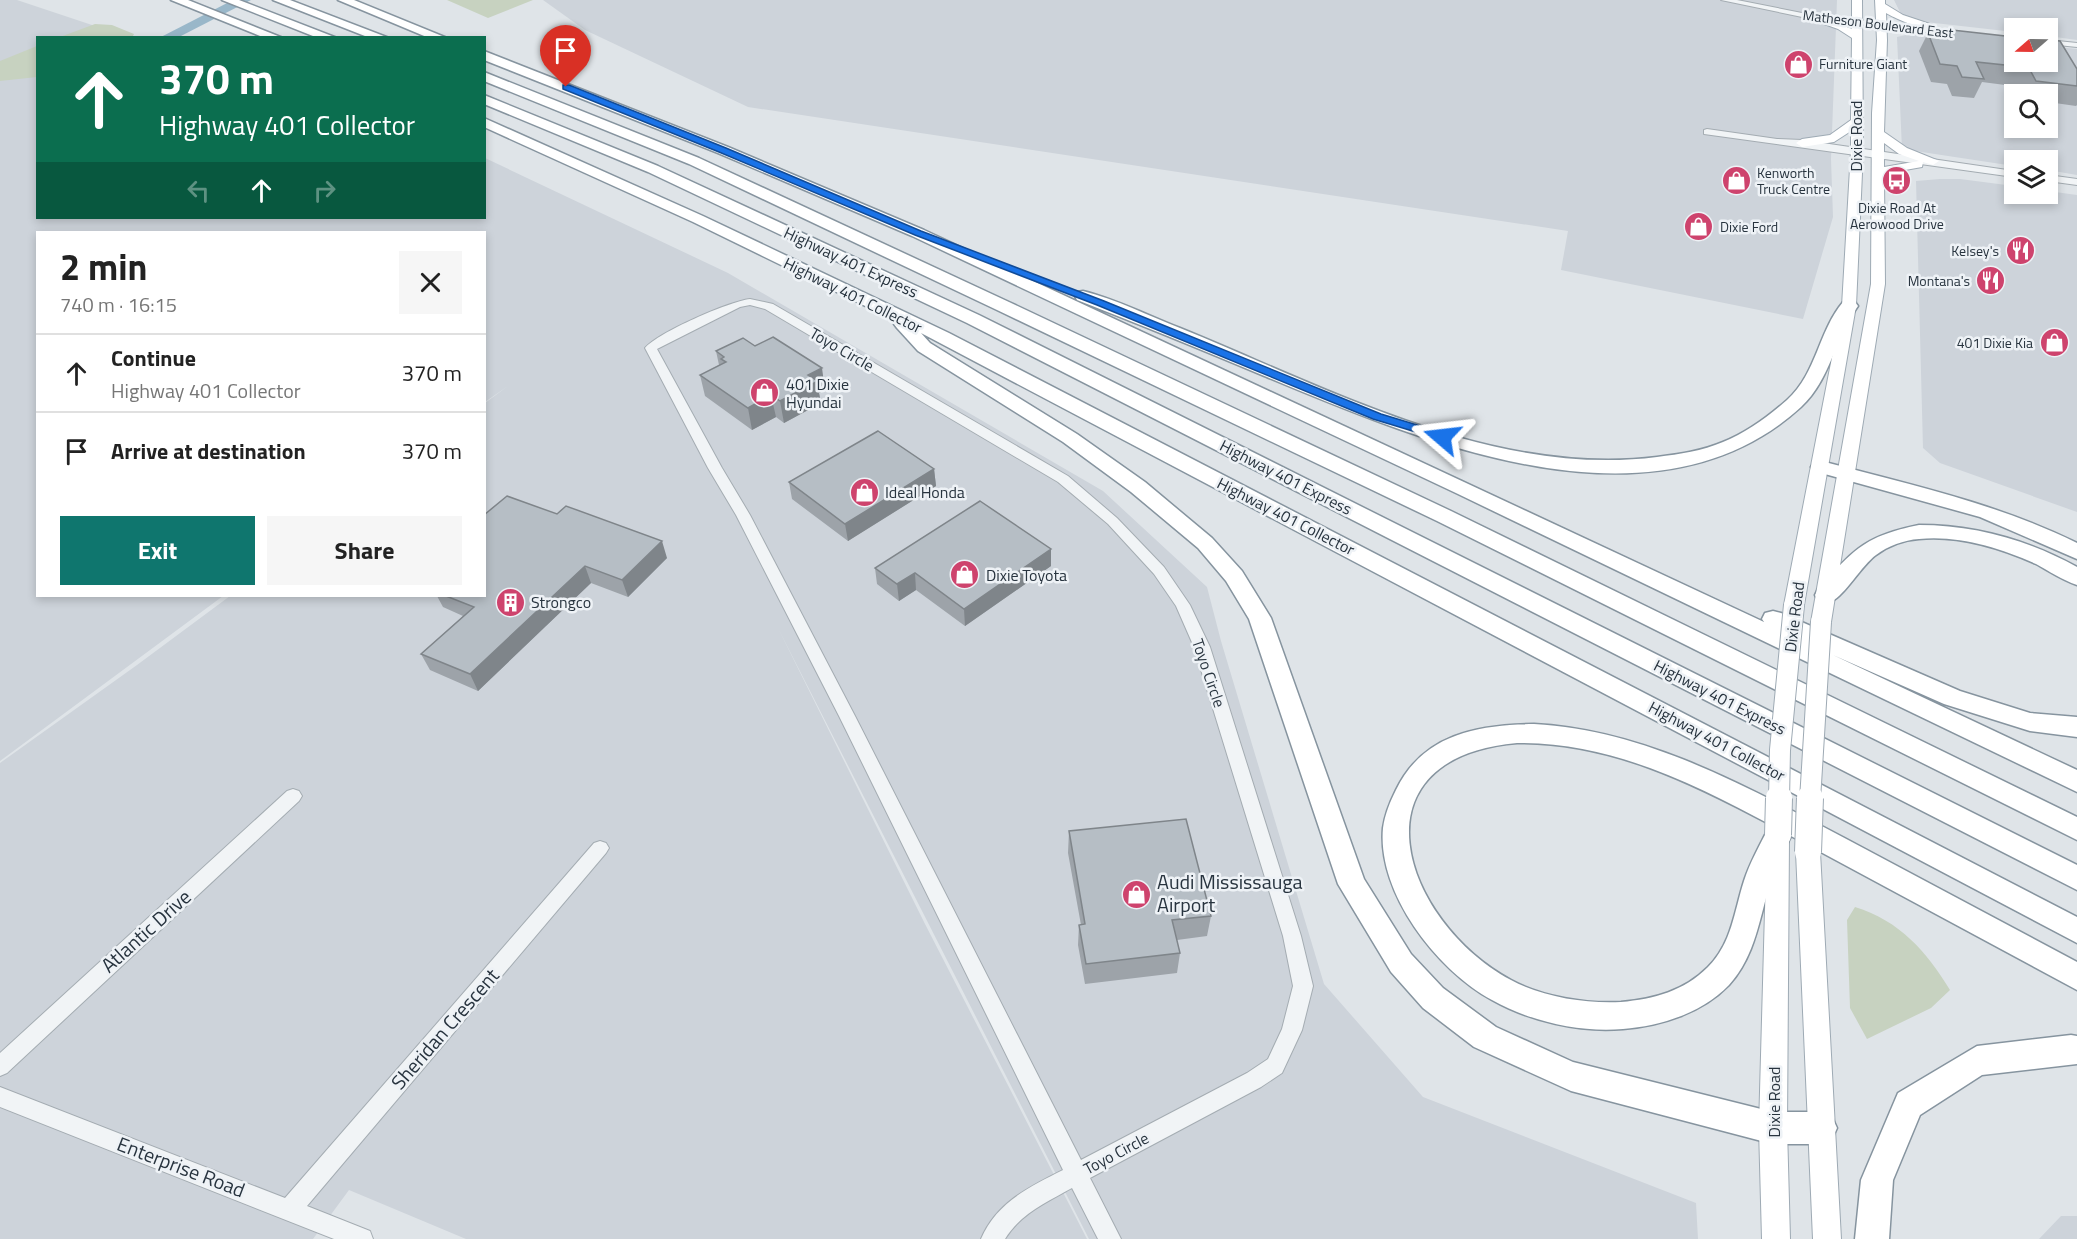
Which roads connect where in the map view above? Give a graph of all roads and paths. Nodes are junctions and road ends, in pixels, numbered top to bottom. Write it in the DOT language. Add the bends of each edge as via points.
graph roads {
  1 [pos="177,0"];
  2 [pos="228,0"];
  3 [pos="344,0"];
  4 [pos="1725,0"];
  5 [pos="281,1"];
  6 [pos="1880,2"];
  7 [pos="1857,11"];
  8 [pos="1811,14"];
  9 [pos="1879,22"];
  10 [pos="1931,26"];
  11 [pos="1916,29"];
  12 [pos="272,36"];
  13 [pos="326,36"];
  14 [pos="377,36"];
  15 [pos="436,36"];
  16 [pos="1857,37"];
  17 [pos="1882,40"];
  18 [pos="2058,43"];
  19 [pos="2077,45"];
  20 [pos="486,56"];
  21 [pos="486,77"];
  22 [pos="486,100"];
  23 [pos="486,123"];
  24 [pos="1855,123"];
  25 [pos="1707,132"];
  26 [pos="1878,133"];
  27 [pos="1777,142"];
  28 [pos="1802,142"];
  29 [pos="1857,153"];
  30 [pos="1879,156"];
  31 [pos="1933,161"];
  32 [pos="1918,164"];
  33 [pos="1963,167"];
  34 [pos="2004,173"];
  35 [pos="1878,176"];
  36 [pos="2058,179"];
  37 [pos="2077,182"];
  38 [pos="918,233"];
  39 [pos="1849,306"];
  40 [pos="896,316"];
  41 [pos="1821,467"];
  42 [pos="1847,474"];
  43 [pos="2077,552"];
  44 [pos="1628,567"];
  45 [pos="2077,577"];
  46 [pos="1826,595"];
  47 [pos="2077,727"];
  48 [pos="2077,782"];
  49 [pos="293,796"];
  50 [pos="2077,829"];
  51 [pos="1778,835"];
  52 [pos="600,848"];
  53 [pos="2077,878"];
  54 [pos="2077,930"];
  55 [pos="2077,977"];
  56 [pos="2077,1050"];
  57 [pos="0,1066"];
  58 [pos="0,1097"];
  59 [pos="1773,1128"];
  60 [pos="1821,1128"];
  61 [pos="1076,1174"];
  62 [pos="290,1209"];
  63 [pos="362,1239"];
  64 [pos="992,1239"];
  65 [pos="1110,1239"];
  66 [pos="1776,1239"];
  67 [pos="1827,1239"];
  68 [pos="1872,1239"];
  1 -- 12 [label="highway"];
  2 -- 13 [label="highway"];
  3 -- 15 [label="highway"];
  4 -- 8 [label="street, Matheson Boulevard East"];
  5 -- 14 [label="highway"];
  6 -- 9 [label="main road, Dixie Road"];
  6 -- 10 [label="main road" via="1899,17"];
  7 -- 8 [label="street, Matheson Boulevard East"];
  7 -- 8 [label="main road"];
  7 -- 9 [label="street, Matheson Boulevard East"];
  7 -- 16 [label="main road, Dixie Road"];
  8 -- 16 [label="main road"];
  9 -- 10 [label="street, Matheson Boulevard East"];
  9 -- 11 [label="street, Matheson Boulevard East"];
  9 -- 17 [label="main road, Dixie Road"];
  10 -- 11 [label="street, Matheson Boulevard East" via="1973,33"];
  11 -- 17 [label="main road"];
  16 -- 24 [label="main road, Dixie Road"];
  17 -- 26 [label="main road, Dixie Road"];
  18 -- 19 [label="street"];
  20 -- 38 [label="highway"];
  21 -- 50 [label="highway, Highway 401 Express" via="693,161 1014,311 1455,521"];
  22 -- 53 [label="highway, Highway 401 Express" via="653,169 973,319"];
  23 -- 40 [label="highway, Highway 401 Collector" via="698,219"];
  24 -- 28 [label="main road" via="1834,138"];
  24 -- 29 [label="main road, Dixie Road"];
  25 -- 27 [label="street"];
  26 -- 30 [label="main road, Dixie Road"];
  26 -- 31 [label="main road" via="1903,151"];
  27 -- 28 [label="street"];
  27 -- 29 [label="street" via="1803,149"];
  28 -- 29 [label="street"];
  29 -- 30 [label="street"];
  29 -- 39 [label="main road, Dixie Road"];
  30 -- 31 [label="street"];
  30 -- 32 [label="street"];
  30 -- 35 [label="main road, Dixie Road"];
  31 -- 33 [label="street"];
  32 -- 33 [label="street"];
  32 -- 35 [label="main road" via="1890,169"];
  33 -- 34 [label="street"];
  35 -- 42 [label="main road, Dixie Road" via="1878,284"];
  36 -- 37 [label="street"];
  38 -- 39 [label="highway" via="1377,416 1486,450 1579,467 1652,466 1709,455 1756,433 1812,383 1837,318"];
  38 -- 44 [label="highway"];
  39 -- 41 [label="main road, Dixie Road"];
  40 -- 54 [label="highway, Highway 401 Collector" via="1286,515"];
  40 -- 59 [label="highway" via="924,347 1070,438 1138,487 1205,543 1234,576 1260,618 1352,884 1401,963 1433,998 1485,1037 1571,1076"];
  41 -- 42 [label="highway"];
  41 -- 51 [label="main road, Dixie Road, bridge" via="1794,605 1780,750"];
  42 -- 43 [label="highway" via="1987,512"];
  42 -- 46 [label="main road, Dixie Road"];
  44 -- 47 [label="highway" via="1700,587 1952,698 2030,722"];
  44 -- 48 [label="highway"];
  45 -- 46 [label="highway" via="2056,564 2005,544 1953,533 1922,533 1892,537 1869,549"];
  46 -- 60 [label="main road, Dixie Road, bridge" via="1811,758 1808,852"];
  49 -- 57 [label="street, Atlantic Drive"];
  51 -- 55 [label="highway" via="1756,886 1746,933 1734,958 1717,977 1695,995 1671,1007 1640,1015 1600,1017 1527,1001 1476,974 1436,934 1419,910 1403,878 1395,839 1405,795 1421,769 1437,755 1486,738 1567,736 1682,769"];
  51 -- 59 [label="main road, Dixie Road"];
  52 -- 62 [label="street, Sheridan Crescent"];
  56 -- 68 [label="highway" via="1977,1061 1909,1104 1877,1180"];
  58 -- 62 [label="street, Enterprise Road"];
  59 -- 60 [label="highway"];
  59 -- 66 [label="main road, Dixie Road"];
  60 -- 67 [label="main road, Dixie Road"];
  61 -- 61 [label="street, Toyo Circle" via="831,685 651,348 737,304 769,306 1063,479 1100,507 1148,558 1182,603 1202,647 1292,936 1303,986 1292,1030 1275,1066"];
  61 -- 64 [label="street, Toyo Circle" via="1006,1217"];
  61 -- 65 [label="street, Toyo Circle"];
  62 -- 63 [label="street, Enterprise Road"];
}
